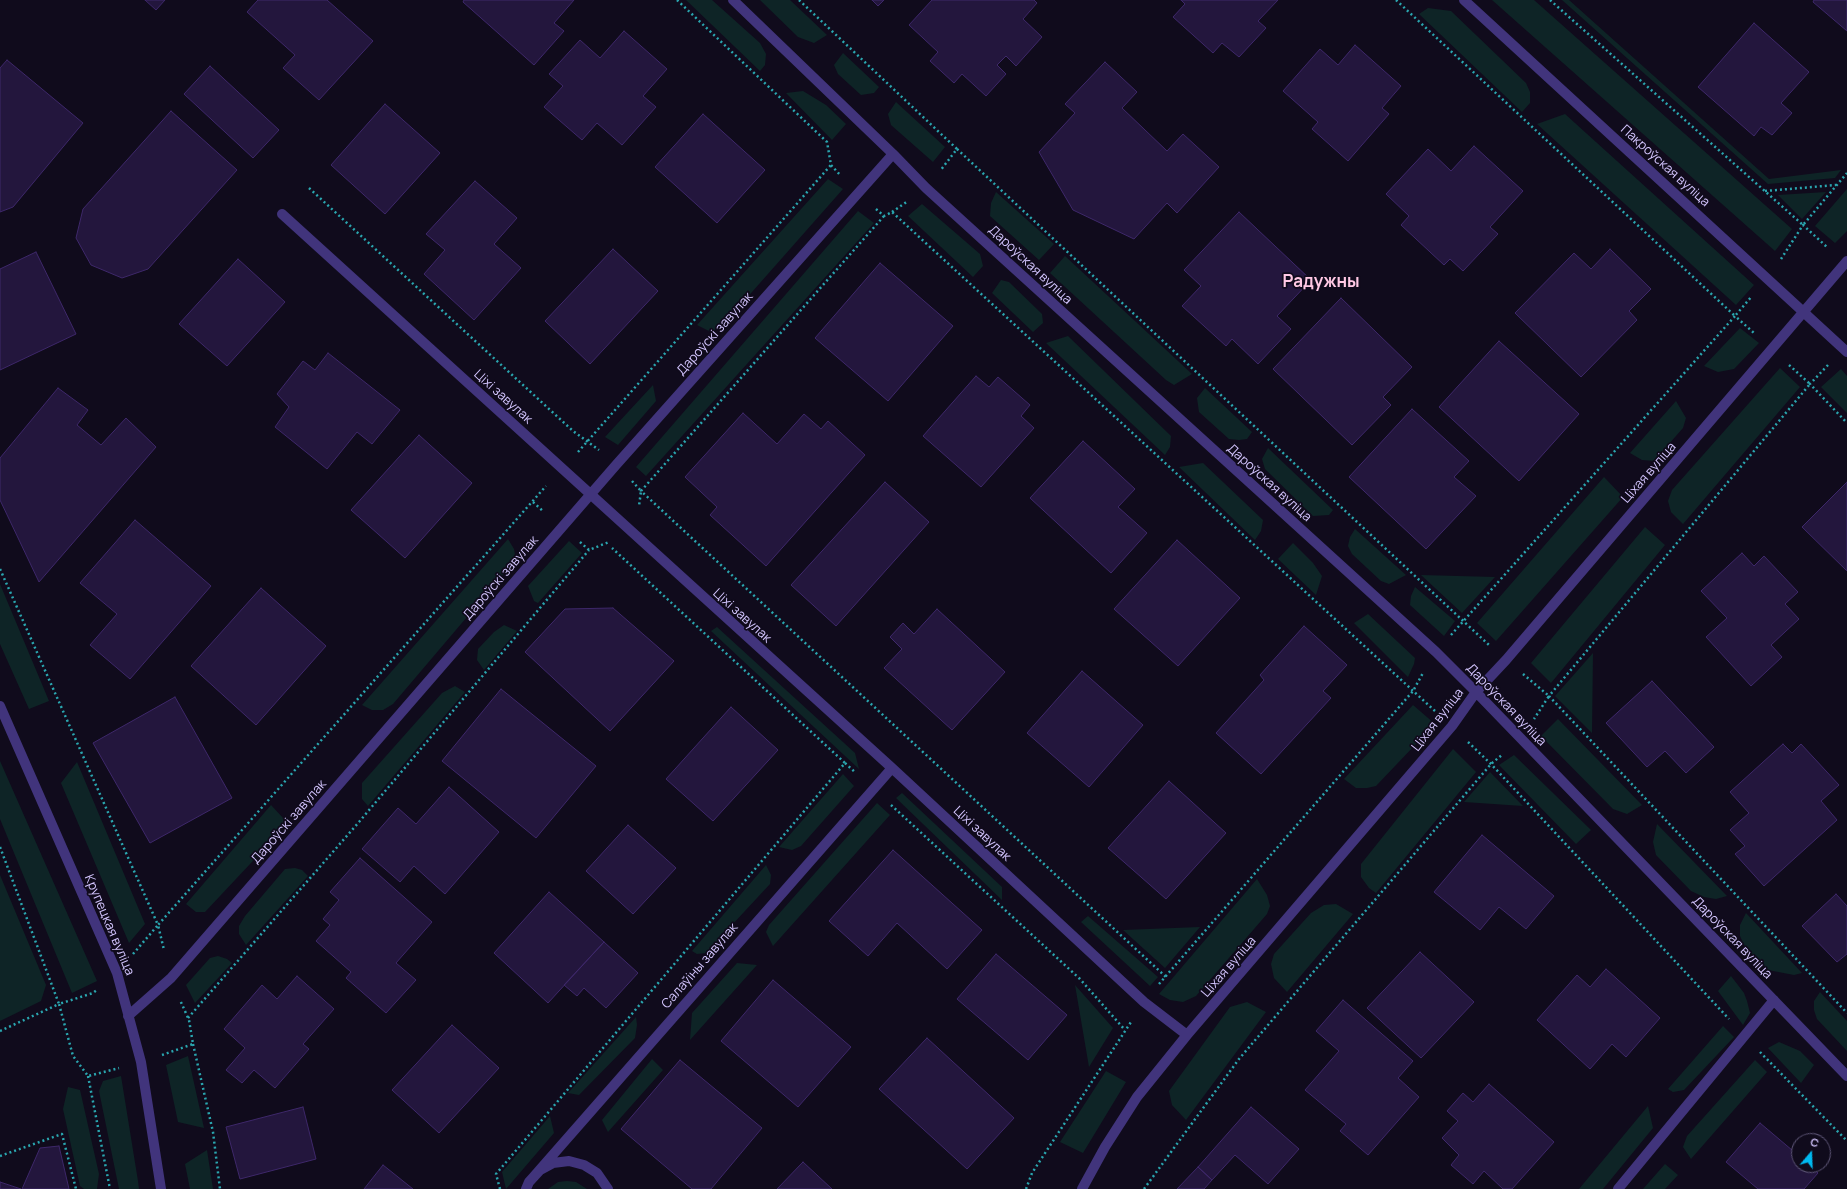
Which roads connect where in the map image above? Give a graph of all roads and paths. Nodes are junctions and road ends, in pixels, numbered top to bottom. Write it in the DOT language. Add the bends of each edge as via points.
graph roads {
  1 [pos="677,0"];
  2 [pos="733,0"];
  3 [pos="799,0"];
  4 [pos="1396,0"];
  5 [pos="1464,0"];
  6 [pos="1550,0"];
  7 [pos="957,149"];
  8 [pos="893,154"];
  9 [pos="831,165"];
  10 [pos="1847,173"];
  11 [pos="1837,184"];
  12 [pos="309,188"];
  13 [pos="926,188"];
  14 [pos="1765,191"];
  15 [pos="857,193"];
  16 [pos="892,212"];
  17 [pos="282,214"];
  18 [pos="884,216"];
  19 [pos="1803,225"];
  20 [pos="1846,262"];
  21 [pos="1768,278"];
  22 [pos="1803,312"];
  23 [pos="1735,316"];
  24 [pos="1772,349"];
  25 [pos="1847,352"];
  26 [pos="1810,384"];
  27 [pos="1847,422"];
  28 [pos="589,441"];
  29 [pos="616,465"];
  30 [pos="562,469"];
  31 [pos="641,491"];
  32 [pos="591,495"];
  33 [pos="623,525"];
  34 [pos="589,550"];
  35 [pos="0,569"];
  36 [pos="1463,622"];
  37 [pos="1436,652"];
  38 [pos="1506,660"];
  39 [pos="1413,691"];
  40 [pos="1476,692"];
  41 [pos="1549,696"];
  42 [pos="0,706"];
  43 [pos="1452,726"];
  44 [pos="1522,739"];
  45 [pos="845,763"];
  46 [pos="1491,764"];
  47 [pos="892,768"];
  48 [pos="874,789"];
  49 [pos="0,847"];
  50 [pos="117,973"];
  51 [pos="1166,976"];
  52 [pos="1774,1000"];
  53 [pos="1144,1002"];
  54 [pos="1847,1012"];
  55 [pos="128,1016"];
  56 [pos="188,1018"];
  57 [pos="1125,1030"];
  58 [pos="1187,1035"];
  59 [pos="1744,1035"];
  60 [pos="193,1044"];
  61 [pos="88,1076"];
  62 [pos="1847,1076"];
  63 [pos="1847,1141"];
  64 [pos="0,1156"];
  65 [pos="527,1185"];
  66 [pos="76,1189"];
  67 [pos="110,1189"];
  68 [pos="161,1189"];
  69 [pos="220,1189"];
  70 [pos="500,1189"];
  71 [pos="608,1189"];
  72 [pos="1026,1189"];
  73 [pos="1082,1189"];
  74 [pos="1144,1189"];
  75 [pos="1618,1189"];
  1 -- 9 [label="path" via="827,142"];
  2 -- 8 [label="street, Дароўская вуліца"];
  3 -- 7 [label="path"];
  4 -- 23 [label="path"];
  5 -- 21 [label="street, Пакроўская вуліца"];
  6 -- 14 [label="path"];
  7 -- 13 [label="path"];
  7 -- 36 [label="path"];
  8 -- 13 [label="street, Дароўская вуліца"];
  8 -- 15 [label="street, Дароўскі завулак"];
  9 -- 15 [label="path"];
  9 -- 28 [label="path"];
  10 -- 11 [label="path"];
  11 -- 14 [label="path"];
  11 -- 19 [label="path"];
  12 -- 28 [label="path" via="573,430"];
  13 -- 16 [label="path"];
  13 -- 37 [label="street, Дароўская вуліца"];
  14 -- 19 [label="path"];
  15 -- 18 [label="path"];
  15 -- 29 [label="street, Дароўскі завулак"];
  16 -- 18 [label="path"];
  16 -- 39 [label="path"];
  17 -- 30 [label="street, Ціхі завулак"];
  18 -- 31 [label="path"];
  19 -- 20 [label="path"];
  19 -- 21 [label="path"];
  20 -- 22 [label="street, Ціхая вуліца"];
  21 -- 22 [label="street, Пакроўская вуліца"];
  21 -- 23 [label="path"];
  22 -- 24 [label="street, Ціхая вуліца"];
  22 -- 25 [label="street, Пакроўская вуліца"];
  23 -- 24 [label="path"];
  23 -- 36 [label="path"];
  24 -- 26 [label="path"];
  24 -- 38 [label="street, Ціхая вуліца"];
  26 -- 27 [label="path"];
  26 -- 41 [label="path"];
  28 -- 29 [label="path"];
  28 -- 30 [label="path"];
  29 -- 31 [label="path"];
  29 -- 32 [label="street, Дароўскі завулак"];
  30 -- 32 [label="street, Ціхі завулак"];
  30 -- 35 [label="path" via="158,925"];
  31 -- 33 [label="path" via="641,504"];
  31 -- 51 [label="path"];
  32 -- 33 [label="street, Ціхі завулак"];
  32 -- 55 [label="street, Дароўскі завулак" via="171,978"];
  33 -- 45 [label="path" via="607,544"];
  33 -- 47 [label="street, Ціхі завулак"];
  34 -- 56 [label="path" via="359,822"];
  36 -- 37 [label="path"];
  36 -- 38 [label="path"];
  37 -- 39 [label="path"];
  37 -- 40 [label="street, Дароўская вуліца"];
  38 -- 40 [label="street, Ціхая вуліца"];
  38 -- 41 [label="path"];
  39 -- 43 [label="path"];
  39 -- 51 [label="path"];
  40 -- 43 [label="street, Ціхая вуліца"];
  40 -- 44 [label="street, Дароўская вуліца"];
  41 -- 44 [label="path"];
  41 -- 54 [label="path"];
  42 -- 50 [label="street, Крупецкая вуліца"];
  43 -- 46 [label="path"];
  43 -- 58 [label="street, Ціхая вуліца"];
  44 -- 46 [label="path"];
  44 -- 52 [label="street, Дароўская вуліца"];
  45 -- 48 [label="path"];
  45 -- 70 [label="path" via="496,1174"];
  46 -- 59 [label="path"];
  46 -- 74 [label="path" via="1239,1059"];
  47 -- 48 [label="street, Салаўіны завулак"];
  47 -- 53 [label="street, Ціхі завулак"];
  48 -- 57 [label="path" via="1080,979"];
  48 -- 65 [label="street, Салаўіны завулак"];
  49 -- 50 [label="path" via="59,1004 93,993"];
  50 -- 55 [label="street, Крупецкая вуліца"];
  51 -- 53 [label="path"];
  52 -- 59 [label="street"];
  52 -- 62 [label="street, Дароўская вуліца"];
  53 -- 57 [label="path"];
  53 -- 58 [label="street, Ціхі завулак"];
  55 -- 68 [label="street, Крупецкая вуліца" via="141,1062"];
  57 -- 72 [label="path" via="1032,1174"];
  58 -- 73 [label="street, Ціхая вуліца" via="1138,1097 1105,1147"];
  59 -- 63 [label="path"];
  59 -- 75 [label="street"];
  60 -- 69 [label="path" via="214,1132"];
  61 -- 67 [label="path"];
  64 -- 66 [label="path" via="62,1134"];
  65 -- 71 [label="street, Салаўіны завулак" via="540,1170 553,1163 569,1161 584,1165 597,1173"];
}
